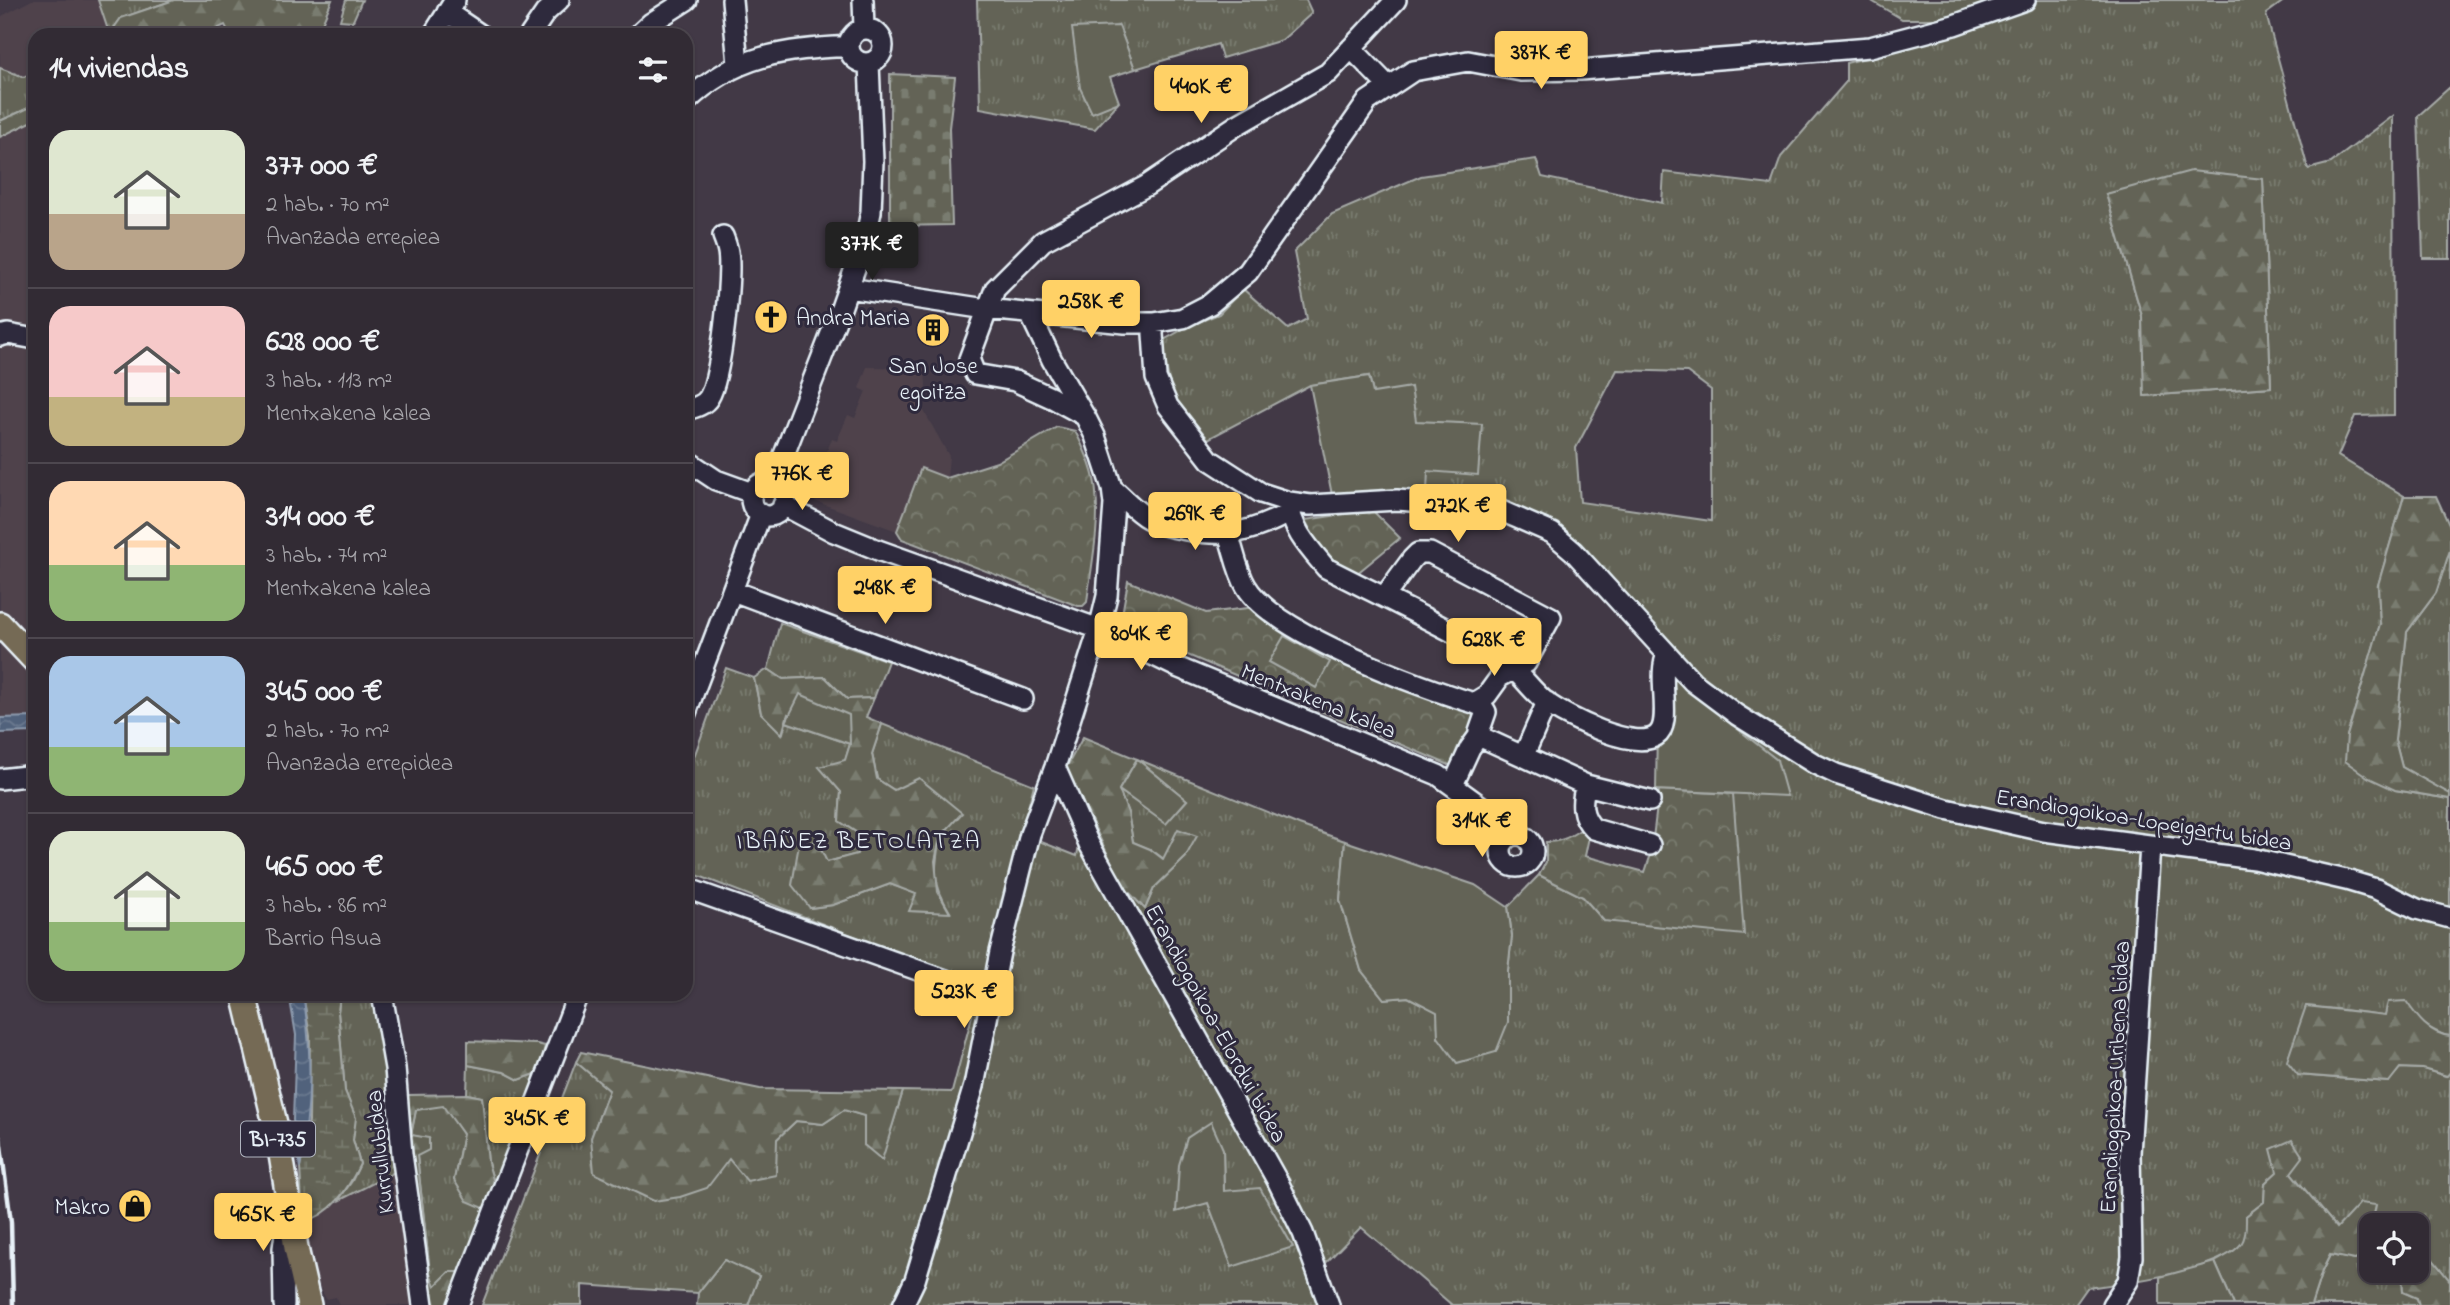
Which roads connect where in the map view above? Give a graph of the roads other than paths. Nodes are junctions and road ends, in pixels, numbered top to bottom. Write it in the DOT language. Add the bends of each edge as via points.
graph roads {
  1 [pos="559,0"];
  2 [pos="687,0"];
  3 [pos="732,0"];
  4 [pos="863,0"];
  5 [pos="1396,0"];
  6 [pos="2025,0"];
  7 [pos="451,6"];
  8 [pos="437,28"];
  9 [pos="474,28"];
  10 [pos="535,28"];
  11 [pos="646,28"];
  12 [pos="864,29"];
  13 [pos="849,46"];
  14 [pos="1351,48"];
  15 [pos="869,63"];
  16 [pos="738,64"];
  17 [pos="1389,87"];
  18 [pos="693,96"];
  19 [pos="723,236"];
  20 [pos="849,288"];
  21 [pos="986,309"];
  22 [pos="1030,314"];
  23 [pos="1154,323"];
  24 [pos="0,336"];
  25 [pos="28,338"];
  26 [pos="693,407"];
  27 [pos="1085,416"];
  28 [pos="693,465"];
  29 [pos="773,483"];
  30 [pos="1112,488"];
  31 [pos="752,492"];
  32 [pos="783,505"];
  33 [pos="1290,507"];
  34 [pos="761,514"];
  35 [pos="1228,534"];
  36 [pos="733,591"];
  37 [pos="1384,597"];
  38 [pos="1099,629"];
  39 [pos="1667,655"];
  40 [pos="1514,670"];
  41 [pos="693,694"];
  42 [pos="1023,699"];
  43 [pos="1547,702"];
  44 [pos="1475,703"];
  45 [pos="1480,734"];
  46 [pos="1524,755"];
  47 [pos="1055,767"];
  48 [pos="28,776"];
  49 [pos="0,779"];
  50 [pos="1453,785"];
  51 [pos="1586,785"];
  52 [pos="1650,801"];
  53 [pos="1511,836"];
  54 [pos="1650,845"];
  55 [pos="2150,846"];
  56 [pos="693,890"];
  57 [pos="2450,918"];
  58 [pos="991,996"];
  59 [pos="246,1001"];
  60 [pos="383,1001"];
  61 [pos="575,1001"];
  62 [pos="289,1205"];
  63 [pos="284,1305"];
  64 [pos="309,1305"];
  65 [pos="423,1305"];
  66 [pos="458,1305"];
  67 [pos="903,1305"];
  68 [pos="1329,1305"];
  69 [pos="2112,1305"];
  1 -- 10 [label="street"];
  2 -- 11 [label="street"];
  3 -- 16 [label="street"];
  4 -- 12 [label="street"];
  5 -- 14 [label="street"];
  6 -- 17 [label="street" via="1870,47 1580,70 1521,71 1468,61 1413,71"];
  7 -- 8 [label="street"];
  7 -- 9 [label="street"];
  12 -- 13 [label="street" via="852,36"];
  12 -- 15 [label="street" via="875,31 883,45 881,55"];
  13 -- 15 [label="street" via="855,59"];
  13 -- 16 [label="street" via="790,50"];
  14 -- 17 [label="street"];
  14 -- 21 [label="street" via="1328,73 1237,125 1146,186 1043,241 995,289"];
  15 -- 20 [label="street" via="871,212"];
  16 -- 18 [label="street"];
  17 -- 23 [label="street" via="1368,101 1248,272 1210,304 1183,318"];
  19 -- 26 [label="street" via="729,253 718,370 709,397"];
  20 -- 21 [label="street"];
  20 -- 29 [label="street"];
  21 -- 22 [label="street"];
  21 -- 27 [label="street" via="969,359 975,374 1015,382"];
  22 -- 23 [label="street"];
  22 -- 27 [label="street"];
  23 -- 33 [label="street, Erandiogoikoa-Lopeigartu bidea" via="1156,378 1168,406 1210,460"];
  24 -- 25 [label="street"];
  27 -- 30 [label="street"];
  28 -- 31 [label="street" via="716,480"];
  29 -- 31 [label="street" via="758,485"];
  29 -- 32 [label="street" via="784,494"];
  30 -- 35 [label="street" via="1148,519 1206,534"];
  30 -- 38 [label="street" via="1107,596"];
  31 -- 34 [label="street" via="753,508"];
  32 -- 34 [label="street" via="771,515"];
  32 -- 38 [label="street, Mentxakena kalea" via="878,551"];
  33 -- 35 [label="street" via="1266,525"];
  33 -- 37 [label="street" via="1305,542 1326,568"];
  33 -- 39 [label="street, Erandiogoikoa-Lopeigartu bidea" via="1397,500 1492,507 1552,533"];
  34 -- 36 [label="street"];
  35 -- 44 [label="street" via="1245,585 1280,618 1387,673"];
  36 -- 41 [label="street"];
  36 -- 42 [label="street"];
  37 -- 40 [label="street" via="1500,657"];
  37 -- 40 [label="street" via="1418,553 1430,553 1551,617 1526,663"];
  38 -- 47 [label="street"];
  38 -- 50 [label="street, Mentxakena kalea"];
  39 -- 43 [label="street" via="1661,677 1665,720 1661,732 1648,740 1591,726"];
  39 -- 55 [label="street, Erandiogoikoa-Lopeigartu bidea" via="1693,682 1737,715 1836,775 1946,809 2044,831"];
  40 -- 43 [label="street"];
  40 -- 44 [label="street" via="1500,677 1488,695"];
  43 -- 46 [label="street"];
  44 -- 45 [label="street" via="1486,712"];
  45 -- 46 [label="street"];
  45 -- 50 [label="street"];
  46 -- 51 [label="street"];
  47 -- 58 [label="street" via="1030,834"];
  47 -- 68 [label="street, Erandiogoikoa-Elordui bidea" via="1089,844 1278,1182 1303,1233"];
  48 -- 49 [label="street"];
  50 -- 53 [label="street, Mentxakena kalea" via="1500,820"];
  51 -- 52 [label="street"];
  51 -- 54 [label="street" via="1584,814 1594,829"];
  55 -- 57 [label="street, Erandiogoikoa-Lopeigartu bidea" via="2254,859 2346,880"];
  55 -- 69 [label="street, Erandiogoikoa-Uribena bidea" via="2130,1153 2132,1257 2128,1281"];
  56 -- 58 [label="street"];
  58 -- 67 [label="street" via="974,1086 915,1280"];
  59 -- 62 [label="main road, BI-735"];
  60 -- 65 [label="street, Kurrullubidea"];
  61 -- 66 [label="street"];
  62 -- 63 [label="street" via="283,1248"];
  62 -- 64 [label="main road, BI-735"];
}
